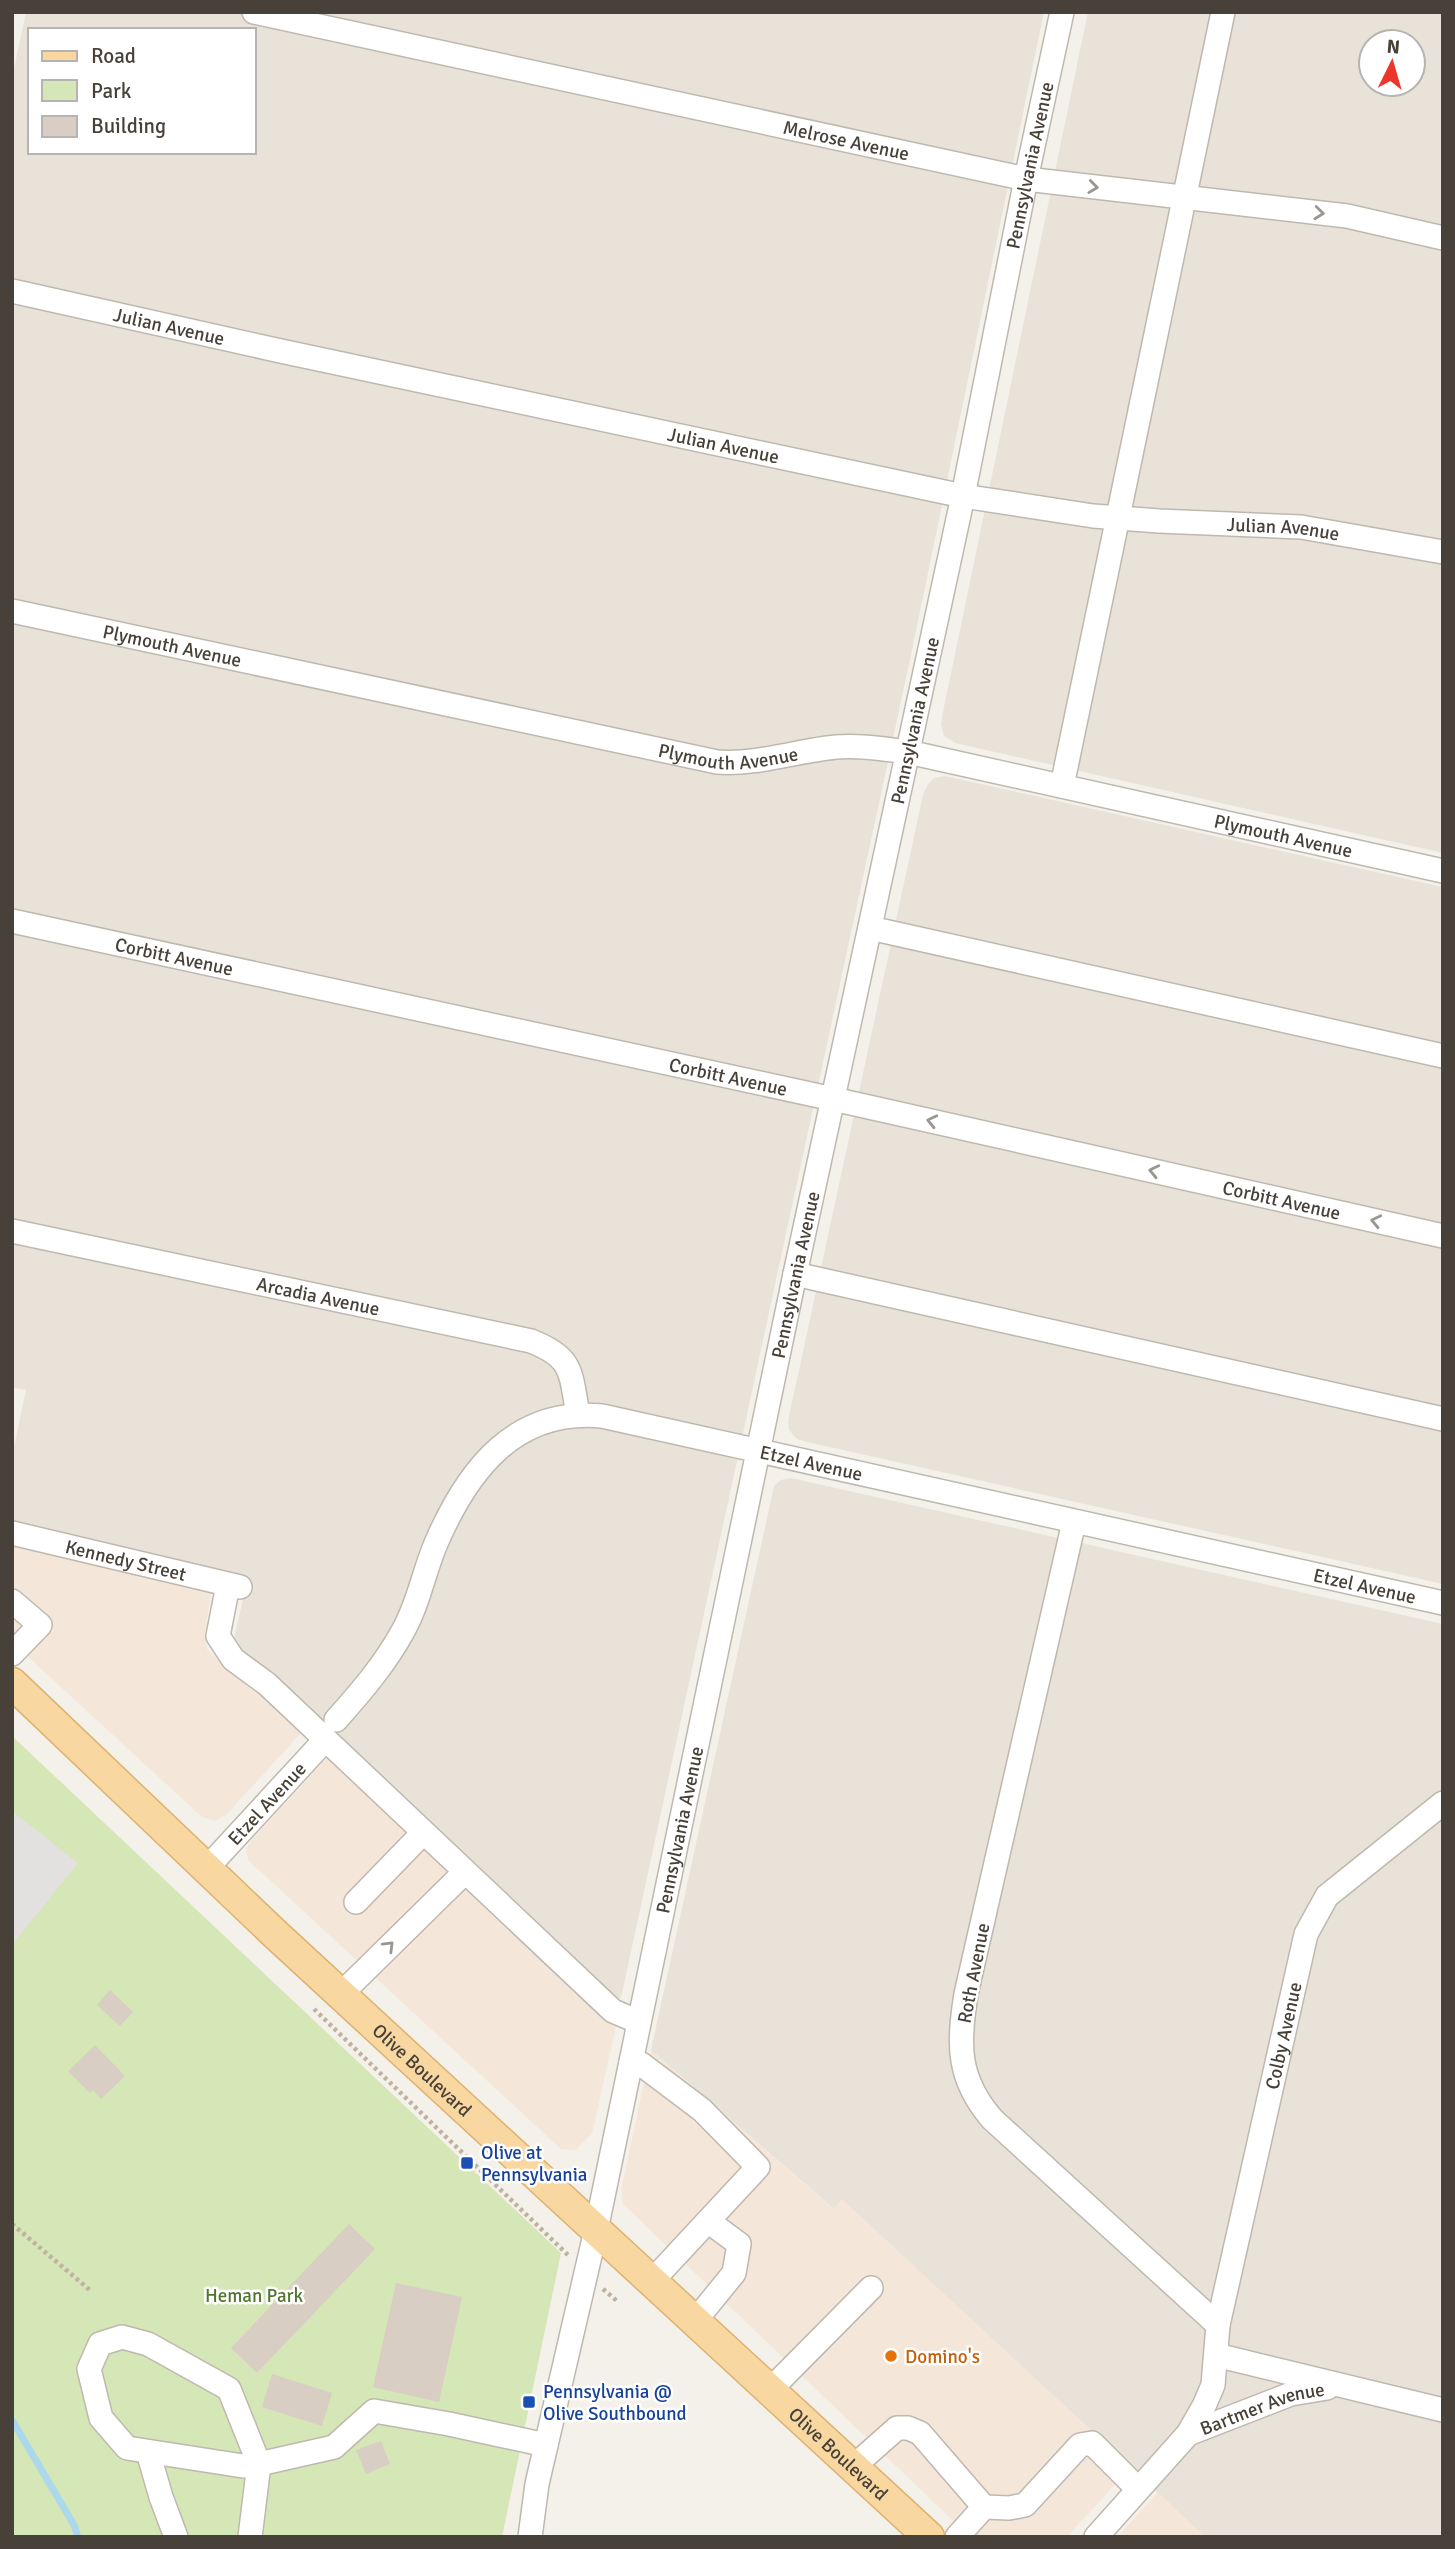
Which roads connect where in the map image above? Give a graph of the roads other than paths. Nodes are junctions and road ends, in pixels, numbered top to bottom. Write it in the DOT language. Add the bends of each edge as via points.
graph roads {
  1 [pos="254,12"];
  2 [pos="1062,12"];
  3 [pos="1223,12"];
  4 [pos="1026,179"];
  5 [pos="1185,197"];
  6 [pos="1443,238"];
  7 [pos="12,290"];
  8 [pos="963,496"];
  9 [pos="1118,518"];
  10 [pos="1443,552"];
  11 [pos="12,611"];
  12 [pos="908,752"];
  13 [pos="1062,786"];
  14 [pos="1443,871"];
  15 [pos="12,921"];
  16 [pos="870,928"];
  17 [pos="1443,1056"];
  18 [pos="833,1099"];
  19 [pos="12,1231"];
  20 [pos="1443,1236"];
  21 [pos="795,1274"];
  22 [pos="578,1414"];
  23 [pos="1443,1419"];
  24 [pos="758,1451"];
  25 [pos="1074,1522"];
  26 [pos="12,1533"];
  27 [pos="12,1601"];
  28 [pos="1443,1603"];
  29 [pos="12,1654"];
  30 [pos="12,1683"];
  31 [pos="331,1730"];
  32 [pos="1443,1803"];
  33 [pos="423,1833"];
  34 [pos="207,1868"];
  35 [pos="465,1872"];
  36 [pos="356,1902"];
  37 [pos="341,1994"];
  38 [pos="639,2022"];
  39 [pos="631,2062"];
  40 [pos="708,2221"];
  41 [pos="596,2230"];
  42 [pos="652,2281"];
  43 [pos="871,2288"];
  44 [pos="695,2321"];
  45 [pos="1219,2325"];
  46 [pos="1216,2356"];
  47 [pos="1339,2386"];
  48 [pos="769,2390"];
  49 [pos="1443,2410"];
  50 [pos="1188,2434"];
  51 [pos="546,2445"];
  52 [pos="148,2452"];
  53 [pos="258,2464"];
  54 [pos="853,2468"];
  55 [pos="1138,2489"];
  56 [pos="984,2507"];
  57 [pos="176,2537"];
  58 [pos="250,2537"];
  59 [pos="530,2537"];
  60 [pos="929,2537"];
  61 [pos="957,2537"];
  62 [pos="1096,2537"];
  1 -- 4 [label="street, Melrose Avenue"];
  2 -- 4 [label="street, Pennsylvania Avenue"];
  3 -- 5 [label="street"];
  4 -- 5 [label="street, Melrose Avenue, one-way"];
  4 -- 8 [label="street, Pennsylvania Avenue"];
  5 -- 6 [label="street, Melrose Avenue, one-way" via="1347,216"];
  5 -- 9 [label="street"];
  7 -- 8 [label="street, Julian Avenue"];
  8 -- 9 [label="street, Julian Avenue"];
  8 -- 12 [label="street, Pennsylvania Avenue"];
  9 -- 10 [label="street, Julian Avenue" via="1301,527"];
  9 -- 13 [label="street"];
  11 -- 12 [label="street, Plymouth Avenue" via="717,762 736,764 838,747"];
  12 -- 13 [label="street, Plymouth Avenue"];
  12 -- 16 [label="street, Pennsylvania Avenue"];
  13 -- 14 [label="street, Plymouth Avenue"];
  15 -- 18 [label="street, Corbitt Avenue"];
  16 -- 17 [label="street"];
  16 -- 18 [label="street, Pennsylvania Avenue"];
  20 -- 18 [label="street, Corbitt Avenue, one-way"];
  18 -- 21 [label="street, Pennsylvania Avenue"];
  19 -- 22 [label="street, Arcadia Avenue" via="531,1341 565,1360"];
  21 -- 23 [label="street"];
  21 -- 24 [label="street, Pennsylvania Avenue"];
  22 -- 24 [label="street, Etzel Avenue"];
  22 -- 31 [label="street, Etzel Avenue" via="537,1423 505,1442 487,1461 436,1542 404,1629"];
  24 -- 25 [label="street, Etzel Avenue"];
  24 -- 38 [label="street, Pennsylvania Avenue"];
  25 -- 28 [label="street, Etzel Avenue"];
  25 -- 45 [label="street, Roth Avenue" via="966,1994 961,2039 965,2079 992,2119"];
  26 -- 31 [label="street, Kennedy Street" via="234,1586 218,1636 233,1659"];
  27 -- 29 [label="street" via="40,1625"];
  30 -- 34 [label="main road, Olive Boulevard"];
  31 -- 33 [label="street"];
  31 -- 34 [label="street, Etzel Avenue"];
  32 -- 45 [label="street, Colby Avenue" via="1327,1896 1306,1934"];
  33 -- 35 [label="street"];
  33 -- 36 [label="street"];
  34 -- 37 [label="main road, Olive Boulevard"];
  37 -- 35 [label="street, one-way"];
  35 -- 38 [label="street" via="613,2011"];
  37 -- 41 [label="main road, Olive Boulevard"];
  38 -- 39 [label="street, Pennsylvania Avenue"];
  39 -- 40 [label="street" via="641,2064 702,2110 758,2167"];
  39 -- 41 [label="street, Pennsylvania Avenue"];
  40 -- 42 [label="street"];
  40 -- 44 [label="street" via="739,2244 734,2273"];
  41 -- 42 [label="main road, Olive Boulevard"];
  41 -- 51 [label="street, Pennsylvania Avenue"];
  42 -- 44 [label="main road, Olive Boulevard"];
  43 -- 48 [label="street"];
  44 -- 48 [label="main road, Olive Boulevard"];
  45 -- 46 [label="street, Bartmer Avenue"];
  46 -- 47 [label="street, Bartmer Avenue"];
  46 -- 50 [label="street, Bartmer Avenue" via="1213,2385"];
  47 -- 49 [label="street, Bartmer Avenue"];
  47 -- 50 [label="street, Bartmer Avenue" via="1291,2394"];
  48 -- 54 [label="main road, Olive Boulevard"];
  50 -- 55 [label="street, Bartmer Avenue"];
  51 -- 53 [label="street" via="374,2411 334,2447"];
  51 -- 59 [label="street, Pennsylvania Avenue"];
  52 -- 53 [label="street" via="243,2466"];
  52 -- 53 [label="street" via="127,2448 101,2418 89,2369 100,2344 122,2337 148,2344 229,2389"];
  52 -- 57 [label="street"];
  53 -- 58 [label="street"];
  54 -- 56 [label="street" via="897,2428 908,2428 920,2433"];
  54 -- 60 [label="main road, Olive Boulevard"];
  55 -- 56 [label="street" via="1092,2443 1080,2445 1025,2505"];
  55 -- 62 [label="street, Bartmer Avenue"];
  56 -- 61 [label="street"];
}
